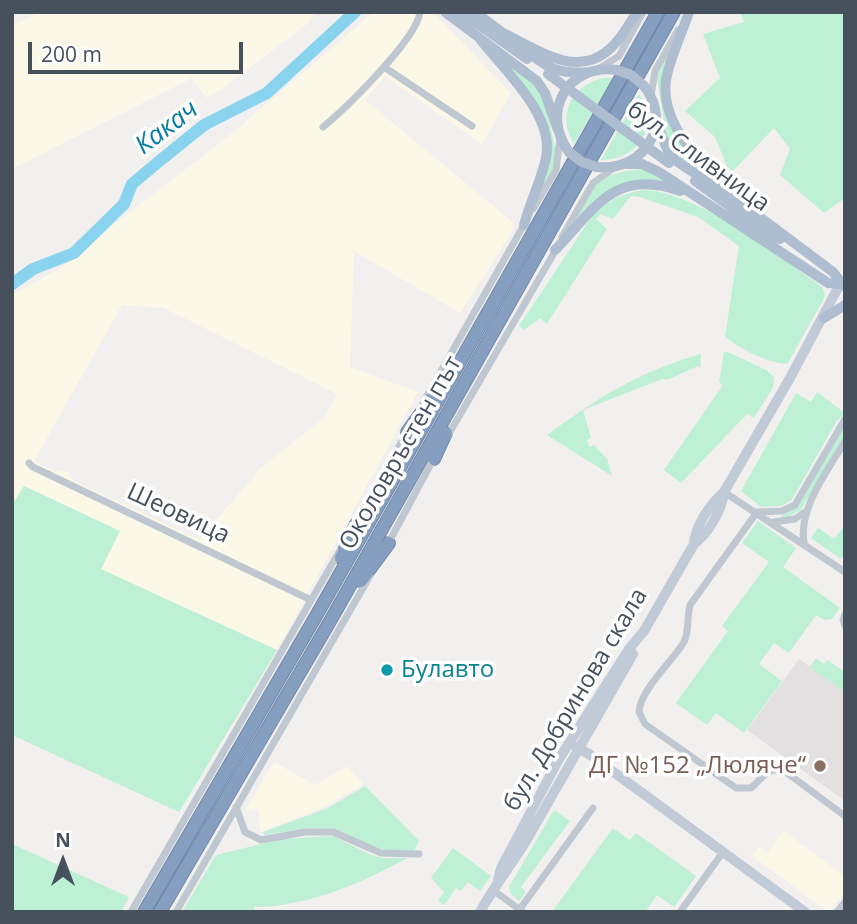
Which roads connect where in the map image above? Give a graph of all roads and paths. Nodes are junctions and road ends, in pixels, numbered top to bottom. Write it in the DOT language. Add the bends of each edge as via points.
graph roads {
  1 [pos="429,12"];
  2 [pos="445,12"];
  3 [pos="461,12"];
  4 [pos="475,12"];
  5 [pos="637,12"];
  6 [pos="643,12"];
  7 [pos="658,12"];
  8 [pos="674,12"];
  9 [pos="689,12"];
  10 [pos="420,14"];
  11 [pos="503,33"];
  12 [pos="480,39"];
  13 [pos="384,67"];
  14 [pos="593,71"];
  15 [pos="651,97"];
  16 [pos="656,121"];
  17 [pos="323,127"];
  18 [pos="472,127"];
  19 [pos="559,134"];
  20 [pos="627,164"];
  21 [pos="614,168"];
  22 [pos="698,197"];
  23 [pos="742,205"];
  24 [pos="524,225"];
  25 [pos="764,231"];
  26 [pos="555,250"];
  27 [pos="804,252"];
  28 [pos="789,256"];
  29 [pos="843,285"];
  30 [pos="845,305"];
  31 [pos="824,318"];
  32 [pos="468,348"];
  33 [pos="472,371"];
  34 [pos="845,419"];
  35 [pos="407,432"];
  36 [pos="845,441"];
  37 [pos="434,459"];
  38 [pos="29,463"];
  39 [pos="724,492"];
  40 [pos="757,512"];
  41 [pos="805,512"];
  42 [pos="772,522"];
  43 [pos="356,524"];
  44 [pos="388,543"];
  45 [pos="804,543"];
  46 [pos="845,572"];
  47 [pos="311,600"];
  48 [pos="845,614"];
  49 [pos="316,616"];
  50 [pos="329,623"];
  51 [pos="845,626"];
  52 [pos="644,631"];
  53 [pos="575,733"];
  54 [pos="567,746"];
  55 [pos="580,747"];
  56 [pos="236,807"];
  57 [pos="593,808"];
  58 [pos="844,815"];
  59 [pos="723,852"];
  60 [pos="419,854"];
  61 [pos="495,885"];
  62 [pos="845,902"];
  63 [pos="522,911"];
  64 [pos="131,912"];
  65 [pos="144,912"];
  66 [pos="160,912"];
  67 [pos="176,912"];
  68 [pos="480,912"];
  69 [pos="680,912"];
  70 [pos="805,912"];
  71 [pos="837,912"];
  1 -- 10 [label="street"];
  2 -- 12 [label="main road"];
  3 -- 25 [label="main road, бул. Сливница, bridge"];
  4 -- 11 [label="main road"];
  5 -- 11 [label="main road" via="608,51 584,61 557,59"];
  6 -- 14 [label="street" via="619,56"];
  7 -- 32 [label="highway, Околовръстен път"];
  8 -- 33 [label="highway, Околовръстен път"];
  9 -- 15 [label="street" via="655,71"];
  9 -- 23 [label="main road" via="666,82 668,108 696,157"];
  10 -- 13 [label="street"];
  11 -- 14 [label="main road" via="552,70"];
  12 -- 19 [label="main road" via="542,87"];
  12 -- 24 [label="main road" via="530,101 546,134 547,156"];
  13 -- 17 [label="street"];
  13 -- 18 [label="street"];
  14 -- 15 [label="main road, bridge" via="617,70 631,75"];
  14 -- 19 [label="main road" via="570,84 562,96 557,111"];
  15 -- 16 [label="main road"];
  16 -- 20 [label="main road" via="646,149"];
  16 -- 23 [label="main road, бул. Сливница" via="667,149 678,162"];
  19 -- 21 [label="main road, bridge" via="569,152 582,162"];
  19 -- 24 [label="street, Околовръстен път" via="556,170"];
  20 -- 21 [label="main road"];
  20 -- 22 [label="main road, бул. Сливница" via="649,166"];
  21 -- 26 [label="street, Околовръстен път" via="593,183"];
  22 -- 26 [label="main road" via="655,184 616,191 596,204"];
  22 -- 28 [label="main road, бул. Сливница"];
  23 -- 27 [label="main road, бул. Сливница"];
  24 -- 35 [label="street, Околовръстен път"];
  25 -- 27 [label="main road, бул. Сливница"];
  25 -- 28 [label="main road, бул. Сливница"];
  26 -- 37 [label="street, Околовръстен път"];
  27 -- 29 [label="main road, бул. Сливница"];
  28 -- 29 [label="main road, бул. Сливница" via="828,283"];
  29 -- 31 [label="main road, бул. Добринова скала"];
  30 -- 31 [label="main road"];
  31 -- 39 [label="main road, бул. Добринова скала"];
  32 -- 35 [label="highway"];
  32 -- 49 [label="highway, Околовръстен път"];
  33 -- 37 [label="highway"];
  33 -- 50 [label="highway, Околовръстен път"];
  34 -- 40 [label="street" via="795,505 782,511"];
  35 -- 43 [label="street, Околовръстен път"];
  36 -- 41 [label="street"];
  37 -- 44 [label="street, Околовръстен път"];
  38 -- 47 [label="street, Шеовица"];
  39 -- 40 [label="street"];
  39 -- 52 [label="main road, бул. Добринова скала" via="723,503"];
  40 -- 42 [label="street"];
  40 -- 58 [label="street" via="690,604 686,639 639,705 641,720 741,789 751,788 771,770 783,770"];
  41 -- 42 [label="street" via="795,519"];
  41 -- 45 [label="street"];
  42 -- 45 [label="street"];
  43 -- 47 [label="street, Околовръстен път"];
  43 -- 49 [label="highway"];
  44 -- 50 [label="highway"];
  44 -- 56 [label="street, Околовръстен път"];
  45 -- 46 [label="street"];
  47 -- 64 [label="street, Околовръстен път"];
  48 -- 51 [label="street"];
  49 -- 65 [label="highway, Околовръстен път"];
  50 -- 66 [label="highway, Околовръстен път"];
  52 -- 53 [label="main road, бул. Добринова скала"];
  52 -- 55 [label="main road, бул. Добринова скала"];
  53 -- 54 [label="main road, бул. Добринова скала"];
  53 -- 55 [label="main road"];
  54 -- 55 [label="main road"];
  54 -- 61 [label="main road, бул. Добринова скала"];
  55 -- 59 [label="main road"];
  55 -- 61 [label="main road, бул. Добринова скала"];
  56 -- 60 [label="street" via="245,832 261,840 333,832 381,853"];
  56 -- 67 [label="street, Околовръстен път"];
  57 -- 63 [label="street"];
  59 -- 69 [label="street"];
  59 -- 70 [label="main road"];
  61 -- 63 [label="street"];
  61 -- 68 [label="main road, бул. Добринова скала"];
  62 -- 71 [label="street"];
}
